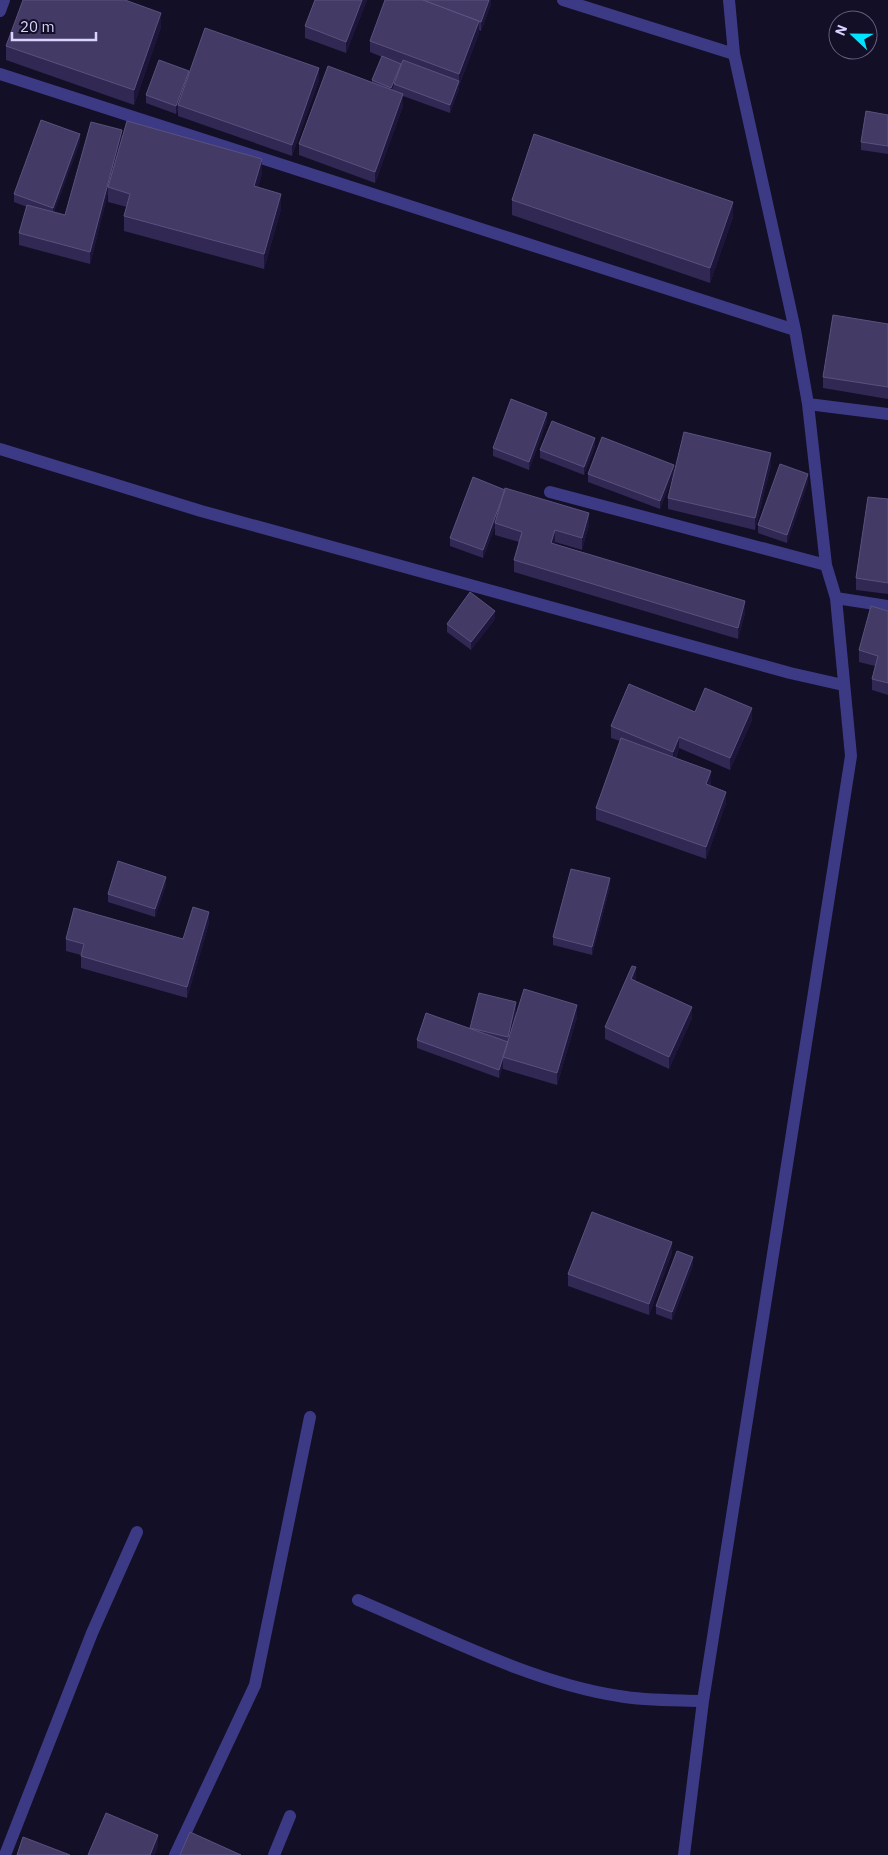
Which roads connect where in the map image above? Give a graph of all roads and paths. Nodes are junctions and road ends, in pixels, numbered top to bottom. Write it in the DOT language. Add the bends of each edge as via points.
graph roads {
  1 [pos="4,0"];
  2 [pos="563,0"];
  3 [pos="729,0"];
  4 [pos="0,11"];
  5 [pos="734,54"];
  6 [pos="0,74"];
  7 [pos="795,330"];
  8 [pos="808,404"];
  9 [pos="888,414"];
  10 [pos="0,449"];
  11 [pos="550,492"];
  12 [pos="826,565"];
  13 [pos="836,598"];
  14 [pos="888,606"];
  15 [pos="843,685"];
  16 [pos="310,1417"];
  17 [pos="137,1532"];
  18 [pos="358,1600"];
  19 [pos="703,1701"];
  20 [pos="290,1816"];
  21 [pos="5,1855"];
  22 [pos="175,1855"];
  23 [pos="274,1855"];
  24 [pos="684,1855"];
  1 -- 4 [label="street"];
  2 -- 5 [label="street"];
  3 -- 5 [label="street"];
  5 -- 7 [label="street"];
  6 -- 7 [label="street"];
  7 -- 8 [label="street"];
  8 -- 9 [label="street"];
  8 -- 12 [label="street"];
  10 -- 15 [label="street" via="201,511 781,671"];
  11 -- 12 [label="street"];
  12 -- 13 [label="street"];
  13 -- 14 [label="street"];
  13 -- 15 [label="street"];
  15 -- 19 [label="street" via="851,756"];
  16 -- 22 [label="street" via="255,1685"];
  17 -- 21 [label="street" via="92,1633"];
  18 -- 19 [label="street" via="520,1668 568,1684 619,1696"];
  19 -- 24 [label="street"];
  20 -- 23 [label="street"];
}
